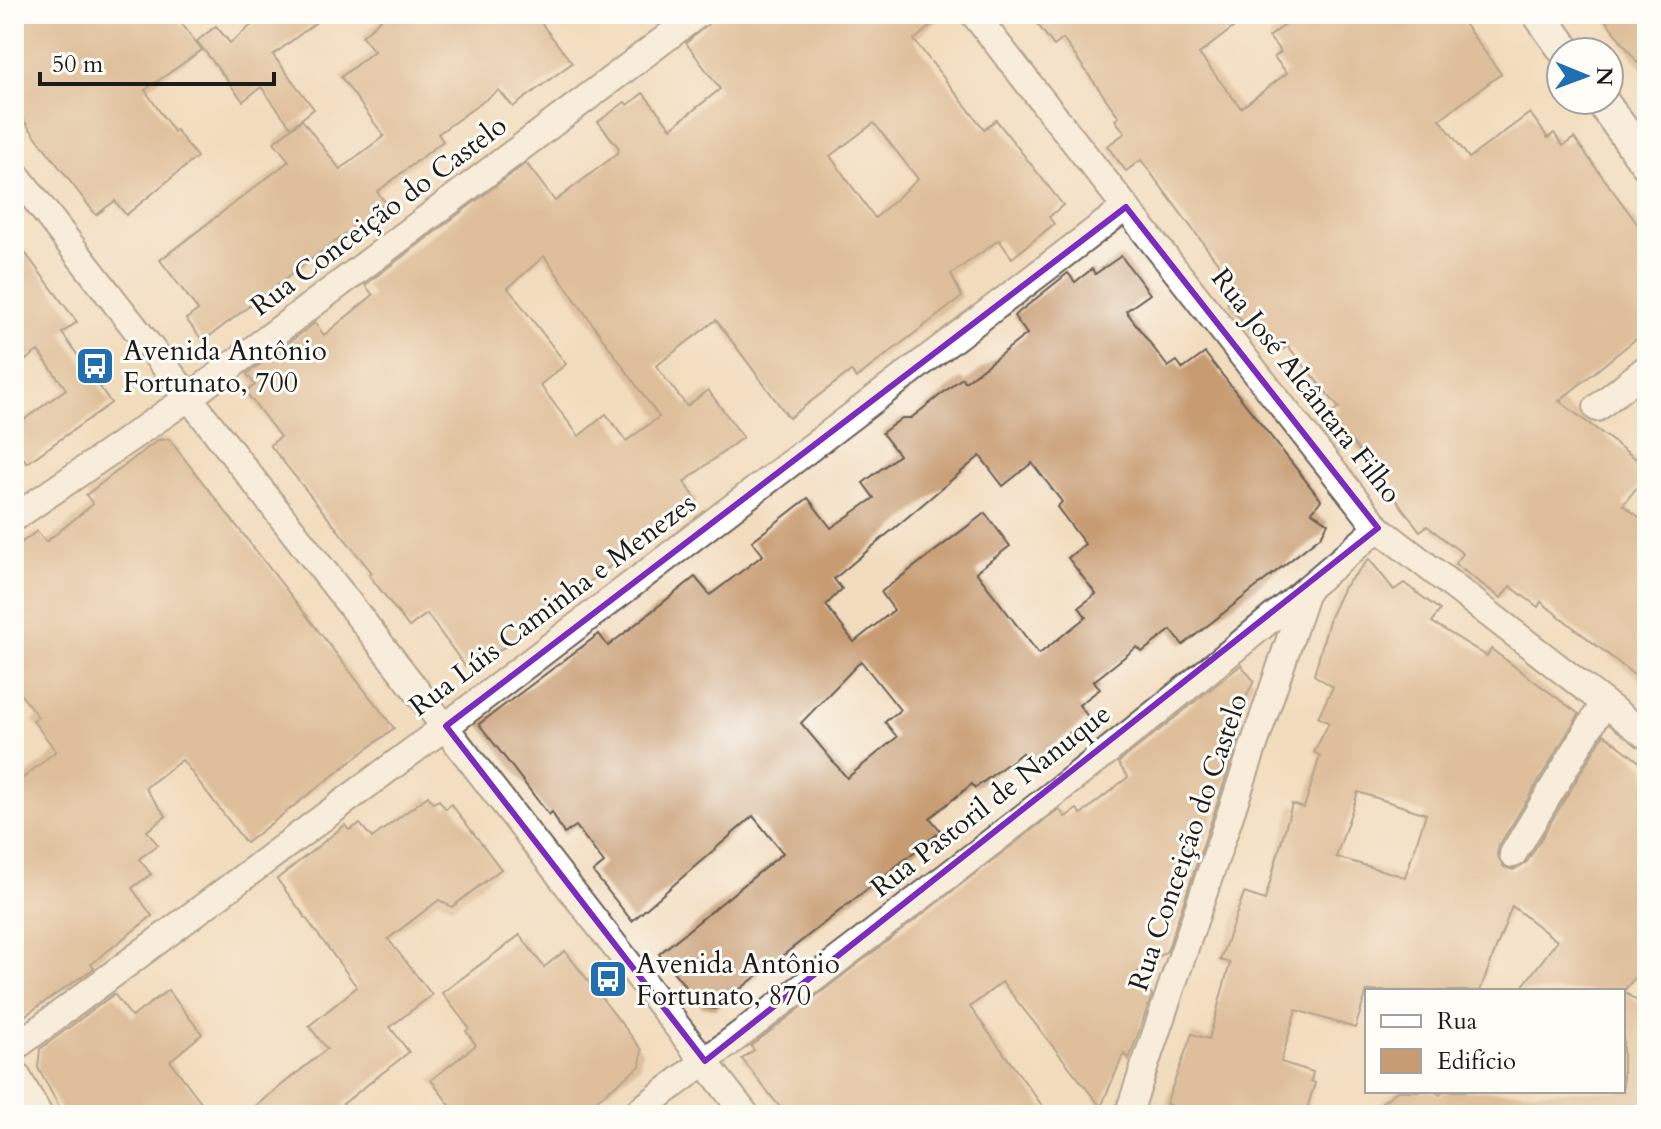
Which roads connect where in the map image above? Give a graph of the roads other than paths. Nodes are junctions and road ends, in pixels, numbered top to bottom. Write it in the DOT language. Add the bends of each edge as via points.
graph roads {
  1 [pos="698,14"];
  2 [pos="974,14"];
  3 [pos="1539,14"];
  4 [pos="1555,36"];
  5 [pos="1612,116"];
  6 [pos="1647,164"];
  7 [pos="14,172"];
  8 [pos="1126,207"];
  9 [pos="1647,368"];
  10 [pos="191,396"];
  11 [pos="1597,408"];
  12 [pos="14,518"];
  13 [pos="1378,528"];
  14 [pos="1307,589"];
  15 [pos="1604,703"];
  16 [pos="446,726"];
  17 [pos="1647,736"];
  18 [pos="1513,854"];
  19 [pos="14,1048"];
  20 [pos="705,1061"];
  21 [pos="14,1071"];
  22 [pos="39,1115"];
  23 [pos="634,1115"];
  24 [pos="746,1115"];
  25 [pos="1128,1115"];
  1 -- 10 [label="street, Rua Conceição do Castelo"];
  2 -- 8 [label="street, Rua José Alcântara Filho"];
  3 -- 4 [label="street"];
  5 -- 6 [label="street"];
  7 -- 10 [label="street"];
  8 -- 13 [label="street, Rua José Alcântara Filho"];
  8 -- 16 [label="street, Rua Lúis Caminha e Menezes"];
  9 -- 11 [label="street"];
  10 -- 12 [label="street, Rua Conceição do Castelo"];
  10 -- 16 [label="street"];
  13 -- 14 [label="street, Rua Pastoril de Nanuque"];
  13 -- 15 [label="street, Rua José Alcântara Filho"];
  14 -- 20 [label="street, Rua Pastoril de Nanuque"];
  14 -- 25 [label="street, Rua Conceição do Castelo"];
  15 -- 17 [label="street, Rua José Alcântara Filho"];
  15 -- 18 [label="street"];
  16 -- 19 [label="street, Rua Lúis Caminha e Menezes"];
  16 -- 20 [label="street"];
  20 -- 23 [label="street, Rua Pastoril de Nanuque"];
  20 -- 24 [label="street"];
  21 -- 22 [label="street"];
}
